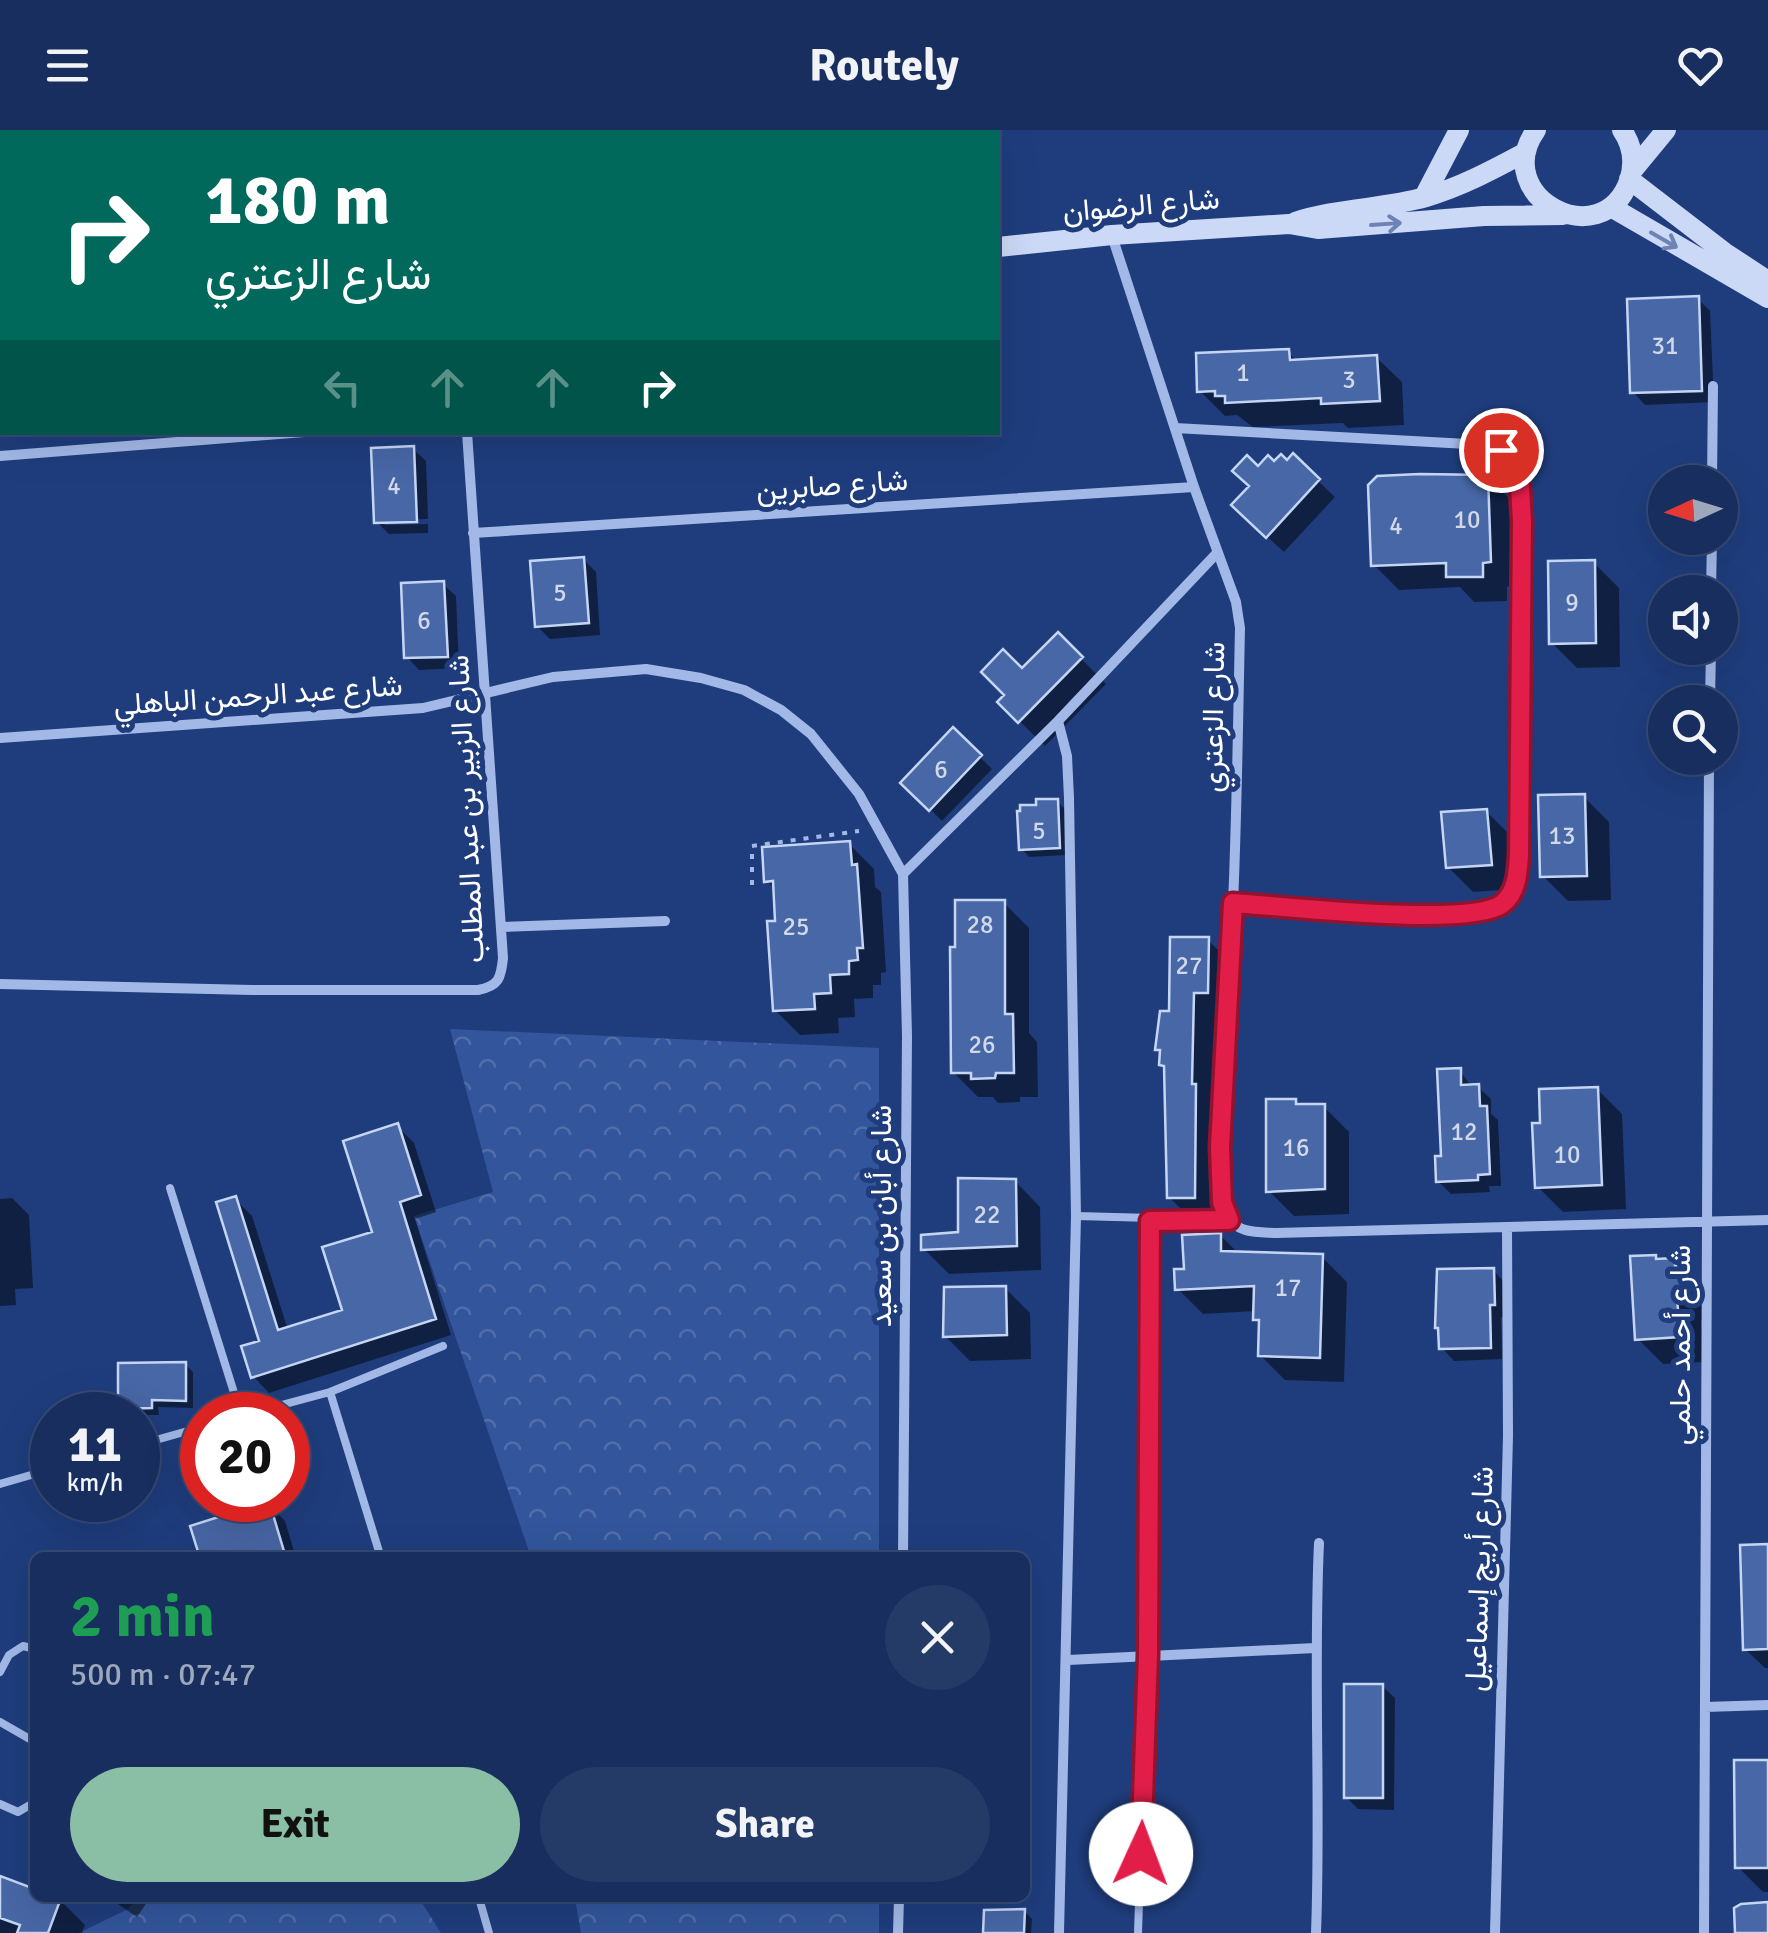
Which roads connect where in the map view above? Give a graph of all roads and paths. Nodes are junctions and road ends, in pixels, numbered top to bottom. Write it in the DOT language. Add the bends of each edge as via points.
graph roads {
  1 [pos="1459,130"];
  2 [pos="1622,130"];
  3 [pos="1666,130"];
  4 [pos="1530,138"];
  5 [pos="1631,174"];
  6 [pos="1424,197"];
  7 [pos="1611,207"];
  8 [pos="1563,214"];
  9 [pos="1289,224"];
  10 [pos="1112,235"];
  11 [pos="1000,247"];
  12 [pos="1768,280"];
  13 [pos="1768,298"];
  14 [pos="1713,386"];
  15 [pos="1175,428"];
  16 [pos="266,435"];
  17 [pos="467,435"];
  18 [pos="0,456"];
  19 [pos="1712,465"];
  20 [pos="1194,487"];
  21 [pos="473,533"];
  22 [pos="1216,553"];
  23 [pos="485,692"];
  24 [pos="1058,722"];
  25 [pos="0,738"];
  26 [pos="1709,775"];
  27 [pos="878,828"];
  28 [pos="903,874"];
  29 [pos="752,885"];
  30 [pos="1233,903"];
  31 [pos="665,921"];
  32 [pos="501,927"];
  33 [pos="0,984"];
  34 [pos="170,1188"];
  35 [pos="1076,1216"];
  36 [pos="1229,1220"];
  37 [pos="1768,1220"];
  38 [pos="1150,1221"];
  39 [pos="1705,1222"];
  40 [pos="1506,1227"];
  41 [pos="443,1346"];
  42 [pos="235,1392"];
  43 [pos="330,1392"];
  44 [pos="310,1397"];
  45 [pos="30,1475"];
  46 [pos="0,1484"];
  47 [pos="1319,1542"];
  48 [pos="380,1552"];
  49 [pos="903,1552"];
  50 [pos="30,1648"];
  51 [pos="1315,1648"];
  52 [pos="1148,1655"];
  53 [pos="1068,1660"];
  54 [pos="0,1672"];
  55 [pos="1768,1705"];
  56 [pos="1705,1707"];
  57 [pos="0,1722"];
  58 [pos="30,1739"];
  59 [pos="0,1804"];
  60 [pos="30,1805"];
  61 [pos="479,1902"];
  62 [pos="899,1902"];
  63 [pos="489,1933"];
  64 [pos="898,1933"];
  65 [pos="1060,1933"];
  66 [pos="1138,1933"];
  67 [pos="1316,1933"];
  68 [pos="1495,1933"];
  69 [pos="1704,1933"];
  1 -- 6 [label="main road"];
  2 -- 5 [label="main road" via="1632,152"];
  3 -- 5 [label="main road"];
  4 -- 6 [label="main road, شارع الرضوان" via="1480,176"];
  4 -- 8 [label="main road" via="1527,178 1540,201"];
  5 -- 7 [label="main road"];
  5 -- 12 [label="main road"];
  6 -- 9 [label="main road, شارع الرضوان"];
  7 -- 8 [label="main road, شارع الرضوان" via="1588,216"];
  7 -- 13 [label="main road, one-way"];
  9 -- 8 [label="main road, شارع الرضوان, one-way" via="1318,228"];
  9 -- 10 [label="main road, شارع الرضوان"];
  10 -- 11 [label="main road, شارع الرضوان"];
  10 -- 15 [label="street, شارع الزعتري"];
  14 -- 19 [label="street"];
  15 -- 20 [label="street, شارع الزعتري"];
  15 -- 30 [label="street" via="1486,445 1501,450 1519,472 1519,855 1510,896 1489,910 1449,917"];
  16 -- 18 [label="street"];
  17 -- 21 [label="street, شارع الزبير بن عبد المطلب"];
  20 -- 21 [label="street, شارع صابرين"];
  20 -- 22 [label="street, شارع الزعتري"];
  21 -- 23 [label="street, شارع الزبير بن عبد المطلب"];
  22 -- 24 [label="street"];
  22 -- 30 [label="street, شارع الزعتري" via="1240,628"];
  23 -- 25 [label="street, شارع عبد الرحمن الباهلي" via="394,712"];
  23 -- 27 [label="street, شارع عبد الرحمن الباهلي" via="553,677 646,669 744,690 811,734"];
  23 -- 32 [label="street, شارع الزبير بن عبد المطلب"];
  24 -- 28 [label="street"];
  24 -- 35 [label="street" via="1069,798"];
  26 -- 39 [label="street, شارع أحمد حلمي"];
  27 -- 28 [label="street, شارع عبد الرحمن الباهلي"];
  27 -- 29 [label="path" via="752,846"];
  28 -- 49 [label="street, شارع أبان بن سعيد"];
  30 -- 36 [label="street, شارع الزعتري" via="1220,1147"];
  31 -- 32 [label="street"];
  32 -- 33 [label="street, شارع الزبير بن عبد المطلب" via="500,980 478,990"];
  34 -- 42 [label="lane"];
  35 -- 38 [label="lane"];
  35 -- 53 [label="street"];
  36 -- 38 [label="lane"];
  36 -- 40 [label="street" via="1245,1231 1276,1233"];
  37 -- 39 [label="street"];
  38 -- 52 [label="lane"];
  39 -- 40 [label="street"];
  39 -- 56 [label="street, شارع أحمد حلمي"];
  40 -- 68 [label="street, شارع أريج إسماعيل" via="1508,1436"];
  41 -- 43 [label="lane"];
  43 -- 44 [label="lane"];
  43 -- 48 [label="lane"];
  45 -- 46 [label="lane"];
  47 -- 51 [label="street"];
  50 -- 54 [label="lane" via="10,1654"];
  51 -- 52 [label="street"];
  51 -- 67 [label="street"];
  52 -- 53 [label="street"];
  52 -- 66 [label="lane"];
  53 -- 65 [label="street"];
  55 -- 56 [label="street"];
  56 -- 69 [label="street, شارع أحمد حلمي"];
  57 -- 58 [label="lane"];
  59 -- 60 [label="lane" via="18,1812"];
  61 -- 63 [label="lane"];
  62 -- 64 [label="street"];
}
